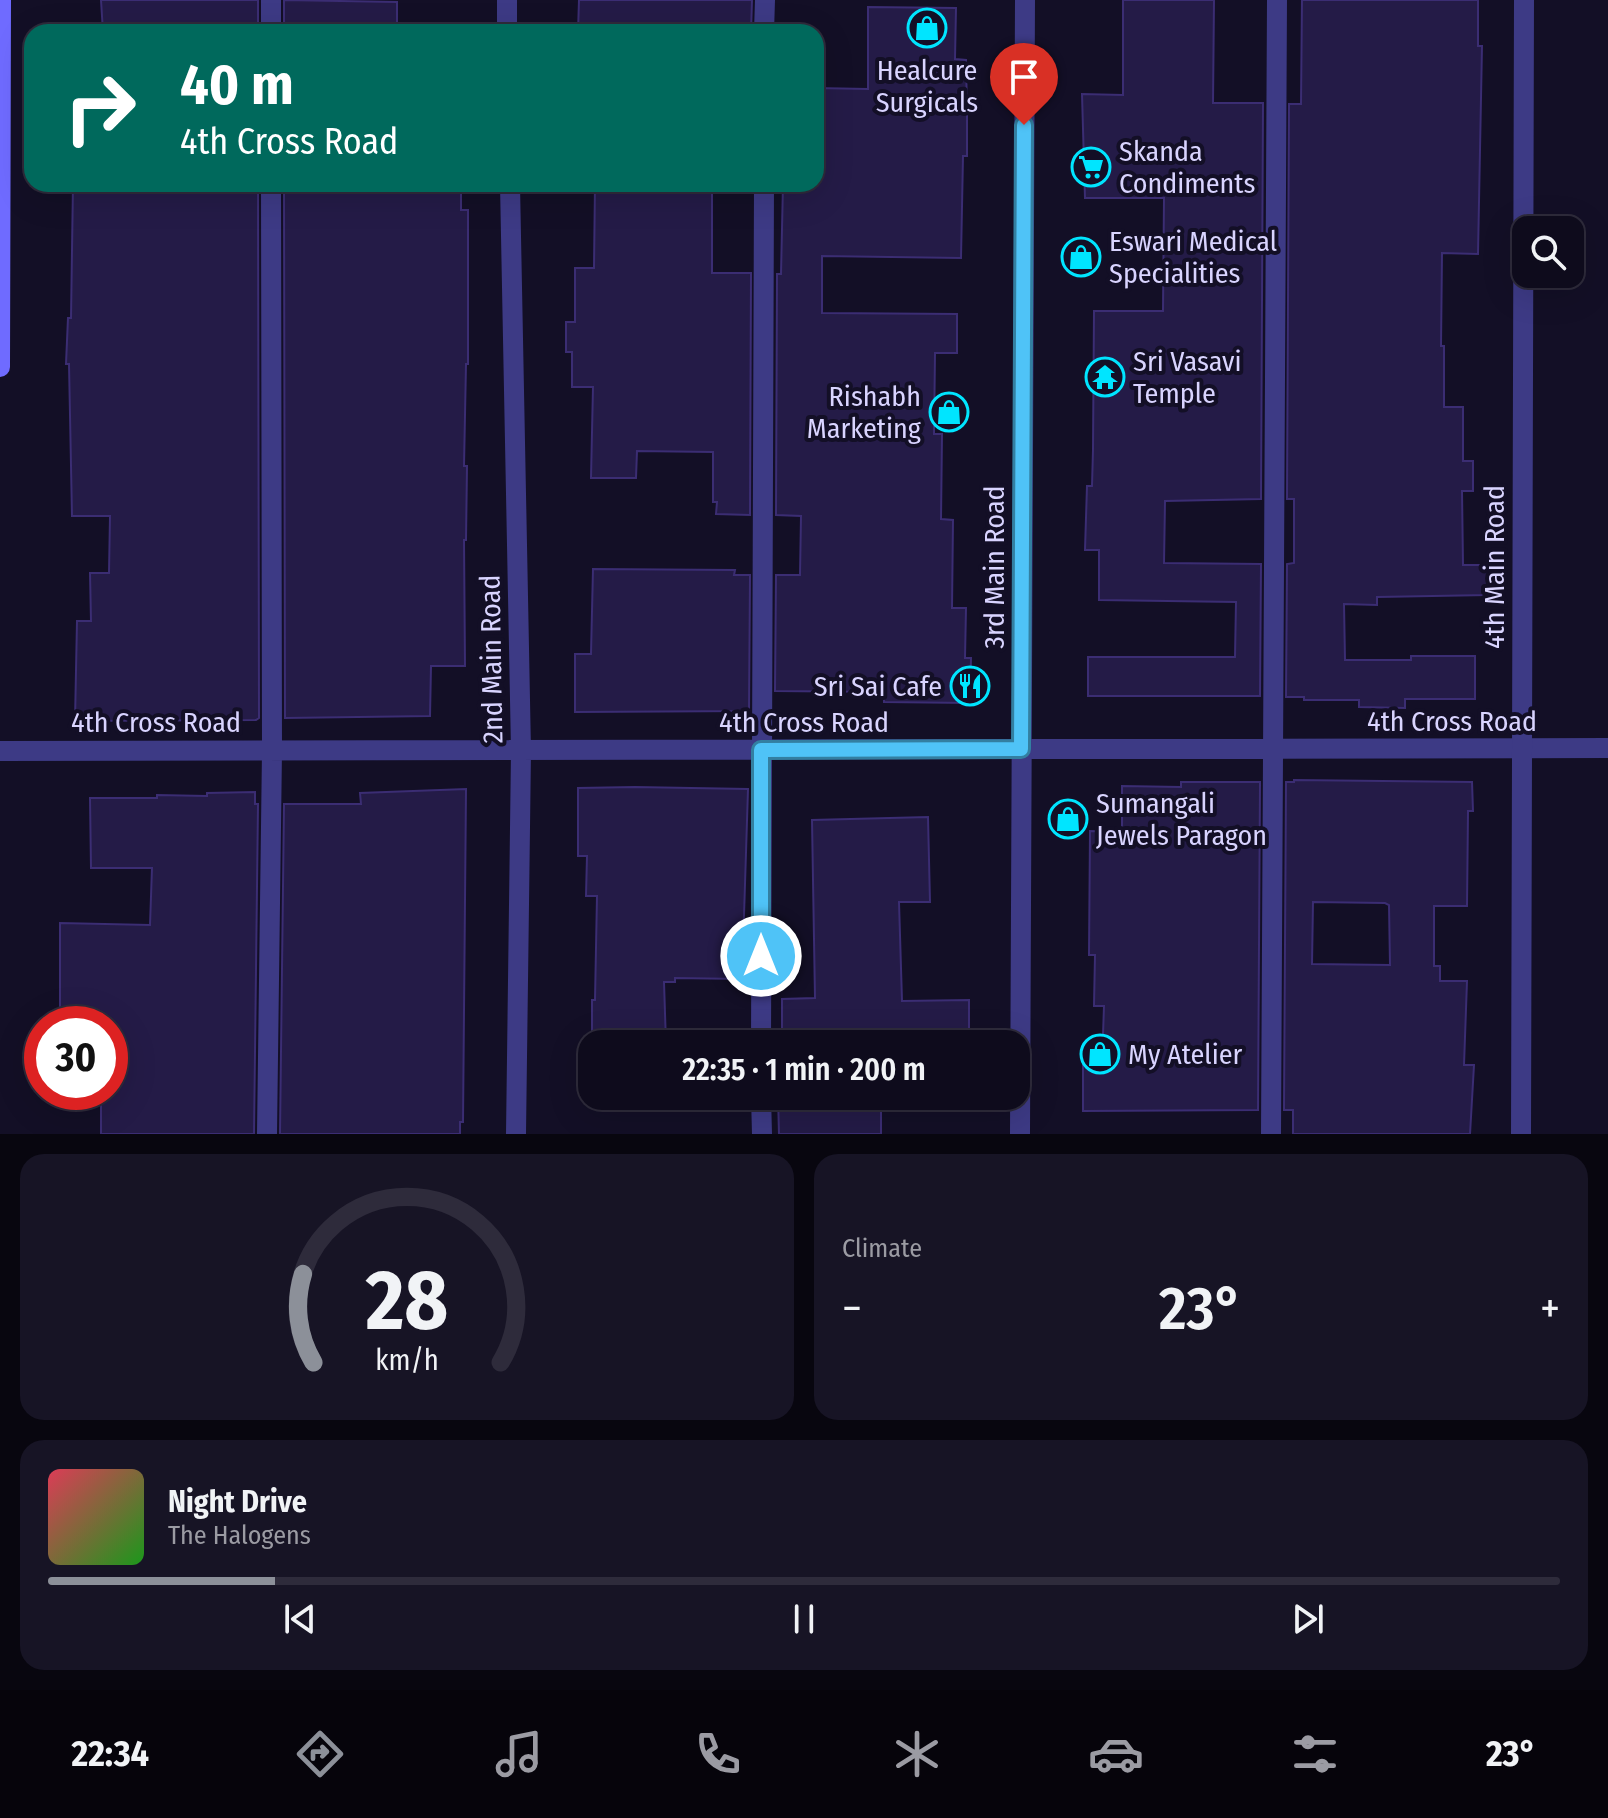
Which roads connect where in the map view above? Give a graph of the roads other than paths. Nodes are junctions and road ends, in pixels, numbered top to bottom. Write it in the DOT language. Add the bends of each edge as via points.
graph roads {
  1 [pos="1,0"];
  2 [pos="271,0"];
  3 [pos="507,0"];
  4 [pos="765,0"];
  5 [pos="1025,0"];
  6 [pos="1277,0"];
  7 [pos="1524,0"];
  8 [pos="271,24"];
  9 [pos="507,24"];
  10 [pos="764,24"];
  11 [pos="271,192"];
  12 [pos="510,192"];
  13 [pos="764,192"];
  14 [pos="0,367"];
  15 [pos="1608,748"];
  16 [pos="1021,749"];
  17 [pos="1274,749"];
  18 [pos="1522,749"];
  19 [pos="272,750"];
  20 [pos="761,750"];
  21 [pos="0,751"];
  22 [pos="521,751"];
  23 [pos="761,1030"];
  24 [pos="761,1110"];
  25 [pos="267,1134"];
  26 [pos="516,1134"];
  27 [pos="762,1134"];
  28 [pos="1020,1134"];
  29 [pos="1271,1134"];
  30 [pos="1521,1134"];
  1 -- 14 [label="main road"];
  2 -- 8 [label="street"];
  3 -- 9 [label="street"];
  4 -- 10 [label="street"];
  5 -- 16 [label="street, 3rd Main Road"];
  6 -- 17 [label="street"];
  7 -- 18 [label="street, 4th Main Road"];
  11 -- 19 [label="street"];
  12 -- 22 [label="street, 2nd Main Road"];
  13 -- 20 [label="street"];
  15 -- 18 [label="street, 4th Cross Road"];
  16 -- 17 [label="street, 4th Cross Road"];
  16 -- 20 [label="street, 4th Cross Road"];
  16 -- 28 [label="street, 3rd Main Road"];
  17 -- 18 [label="street, 4th Cross Road"];
  17 -- 29 [label="street"];
  18 -- 30 [label="street, 4th Main Road"];
  19 -- 21 [label="street, 4th Cross Road"];
  19 -- 22 [label="street, 4th Cross Road"];
  19 -- 25 [label="street"];
  20 -- 22 [label="street, 4th Cross Road"];
  20 -- 23 [label="street"];
  22 -- 26 [label="street, 2nd Main Road"];
  24 -- 27 [label="street"];
}
